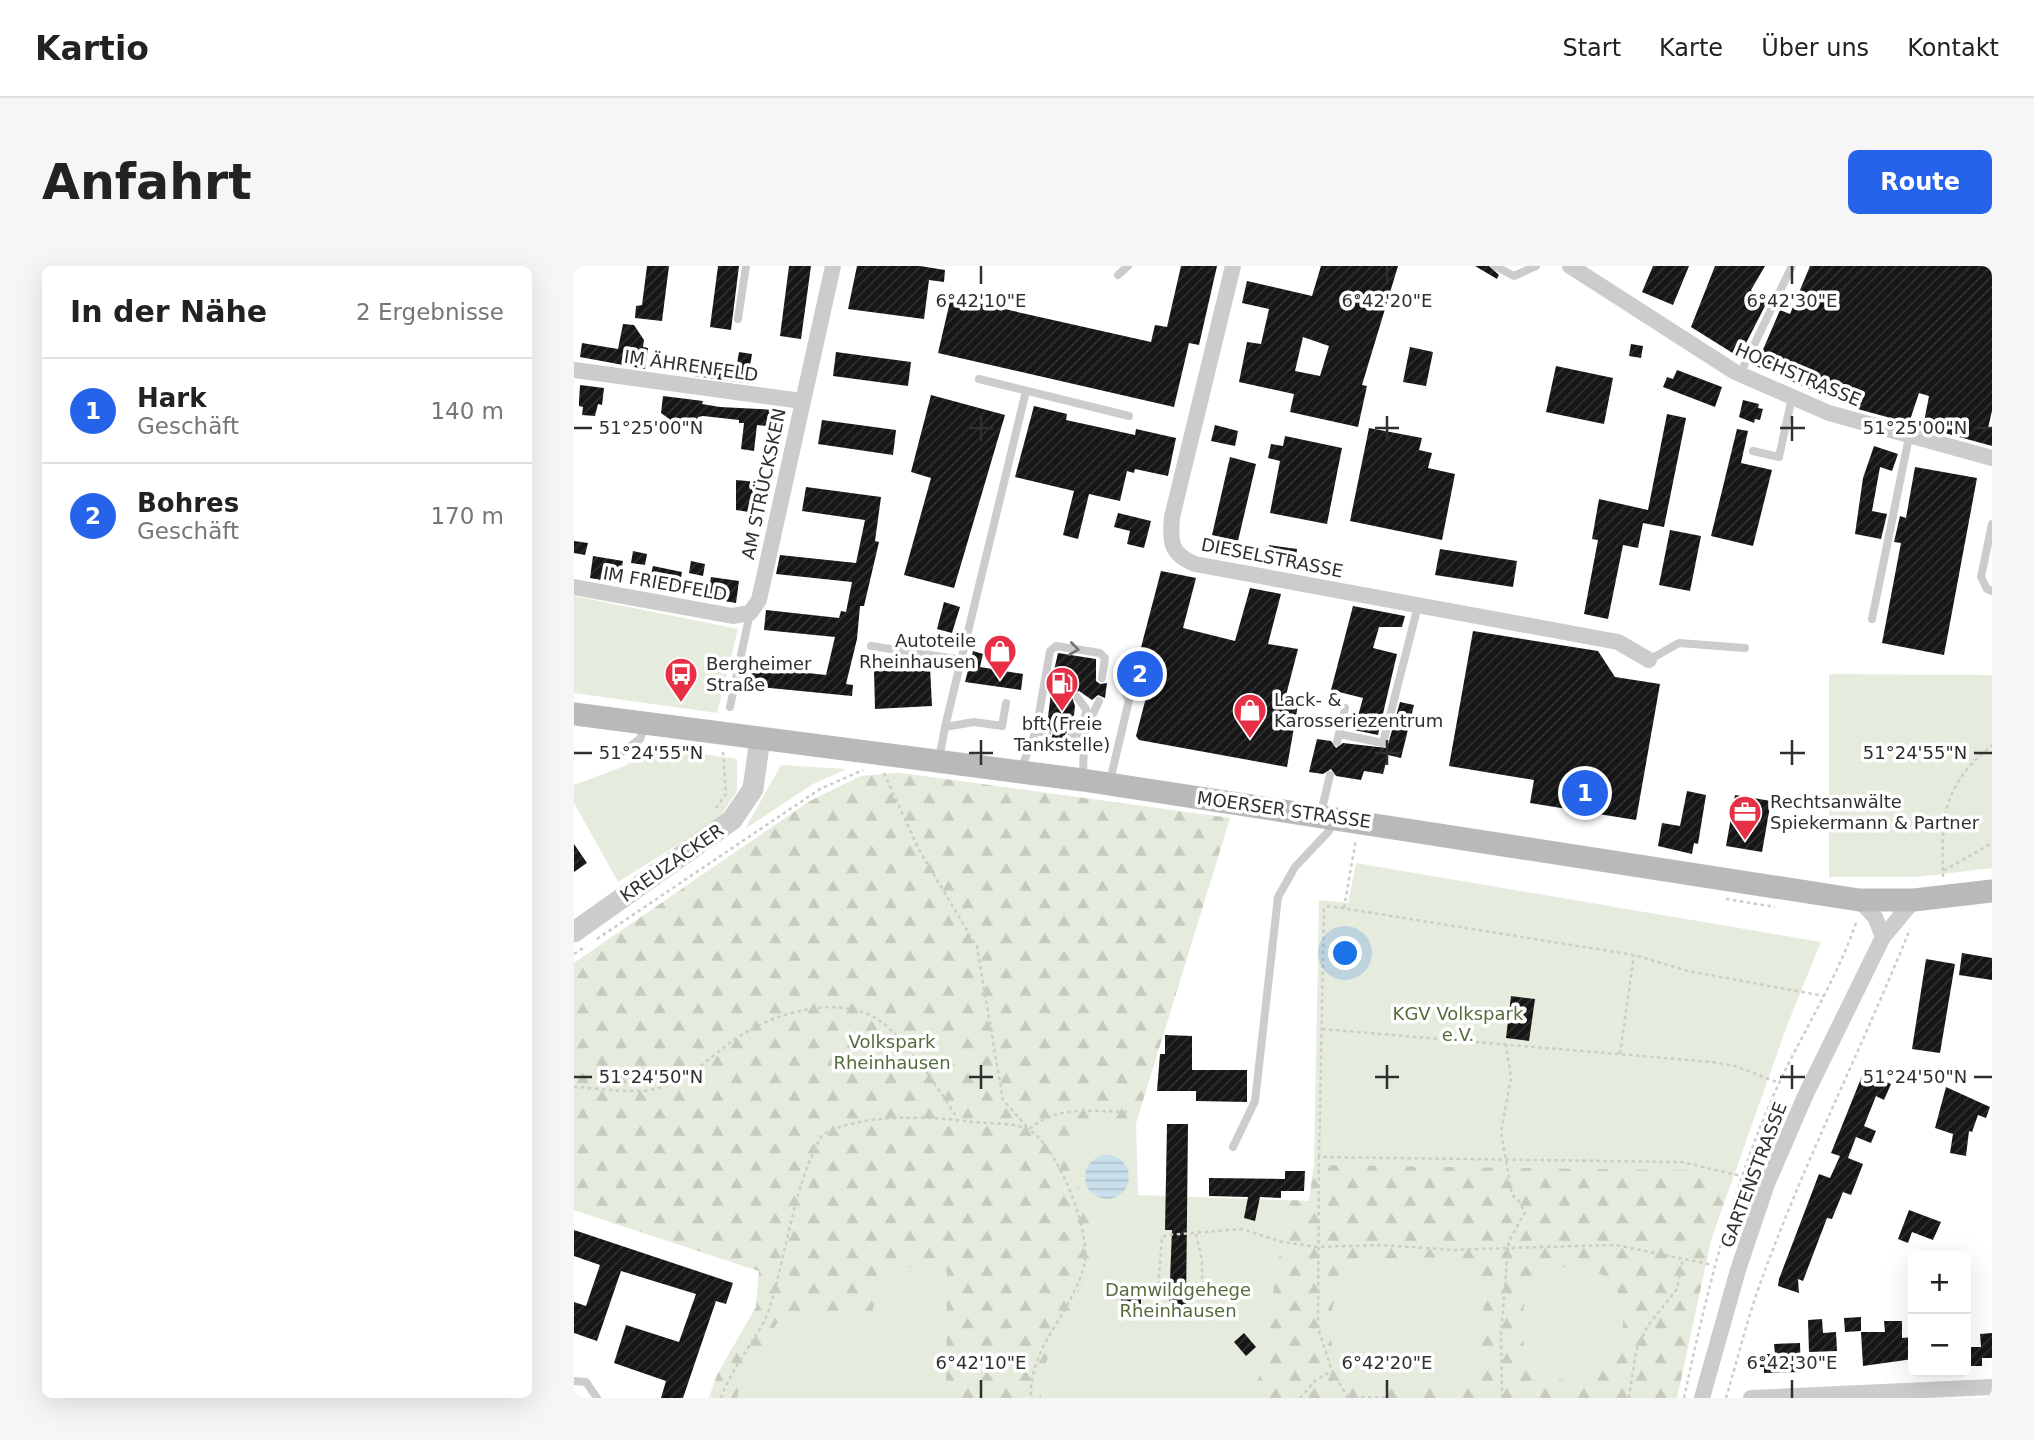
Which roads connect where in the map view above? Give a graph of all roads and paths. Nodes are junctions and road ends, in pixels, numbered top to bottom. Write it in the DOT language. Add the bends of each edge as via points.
graph roads {
  1 [pos="746,266"];
  2 [pos="833,266"];
  3 [pos="1128,266"];
  4 [pos="1233,266"];
  5 [pos="1495,266"];
  6 [pos="1535,266"];
  7 [pos="1792,266"];
  8 [pos="1576,267"];
  9 [pos="1118,275"];
  10 [pos="738,319"];
  11 [pos="574,370"];
  12 [pos="1740,374"];
  13 [pos="979,379"];
  14 [pos="1026,391"];
  15 [pos="1793,397"];
  16 [pos="802,401"];
  17 [pos="1129,416"];
  18 [pos="1909,437"];
  19 [pos="1753,451"];
  20 [pos="1992,458"];
  21 [pos="1992,524"];
  22 [pos="574,587"];
  23 [pos="1992,591"];
  24 [pos="1418,606"];
  25 [pos="750,613"];
  26 [pos="1872,619"];
  27 [pos="871,646"];
  28 [pos="1745,648"];
  29 [pos="962,660"];
  30 [pos="1649,660"];
  31 [pos="1126,677"];
  32 [pos="1102,678"];
  33 [pos="1077,697"];
  34 [pos="1099,701"];
  35 [pos="1006,703"];
  36 [pos="730,707"];
  37 [pos="1075,708"];
  38 [pos="1345,708"];
  39 [pos="574,715"];
  40 [pos="1085,716"];
  41 [pos="1073,722"];
  42 [pos="646,724"];
  43 [pos="945,727"];
  44 [pos="1036,731"];
  45 [pos="1046,733"];
  46 [pos="1071,736"];
  47 [pos="760,738"];
  48 [pos="1084,738"];
  49 [pos="1034,742"];
  50 [pos="1045,744"];
  51 [pos="1992,745"];
  52 [pos="1069,747"];
  53 [pos="1086,750"];
  54 [pos="614,758"];
  55 [pos="939,761"];
  56 [pos="882,765"];
  57 [pos="869,769"];
  58 [pos="1020,772"];
  59 [pos="1330,775"];
  60 [pos="1083,780"];
  61 [pos="1110,784"];
  62 [pos="1326,816"];
  63 [pos="1356,836"];
  64 [pos="1992,843"];
  65 [pos="1943,871"];
  66 [pos="1936,881"];
  67 [pos="1992,891"];
  68 [pos="1914,900"];
  69 [pos="1344,908"];
  70 [pos="1858,908"];
  71 [pos="1912,925"];
  72 [pos="574,932"];
  73 [pos="1883,937"];
  74 [pos="574,954"];
  75 [pos="1634,955"];
  76 [pos="1824,996"];
  77 [pos="1322,1030"];
  78 [pos="1506,1044"];
  79 [pos="1620,1054"];
  80 [pos="1779,1083"];
  81 [pos="574,1087"];
  82 [pos="1131,1112"];
  83 [pos="958,1120"];
  84 [pos="1028,1129"];
  85 [pos="1233,1147"];
  86 [pos="1319,1157"];
  87 [pos="1506,1160"];
  88 [pos="1742,1174"];
  89 [pos="1767,1184"];
  90 [pos="1196,1234"];
  91 [pos="1317,1247"];
  92 [pos="1508,1248"];
  93 [pos="1683,1259"];
  94 [pos="1713,1265"];
  95 [pos="1332,1371"];
  96 [pos="574,1381"];
  97 [pos="1992,1387"];
  98 [pos="1860,1396"];
  99 [pos="597,1398"];
  100 [pos="721,1398"];
  101 [pos="1031,1398"];
  102 [pos="1300,1398"];
  103 [pos="1348,1398"];
  104 [pos="1398,1398"];
  105 [pos="1502,1398"];
  106 [pos="1629,1398"];
  107 [pos="1684,1398"];
  108 [pos="1702,1398"];
  109 [pos="1727,1398"];
  110 [pos="1751,1398"];
  1 -- 10 [label="lane"];
  2 -- 16 [label="street, AM STRÜCKSKEN"];
  3 -- 9 [label="lane"];
  4 -- 24 [label="street, DIESELSTRASSE" via="1172,517 1172,545 1179,558"];
  5 -- 6 [label="lane" via="1514,276"];
  7 -- 12 [label="lane"];
  8 -- 12 [label="street, HOCHSTRASSE"];
  11 -- 16 [label="street, IM ÄHRENFELD"];
  12 -- 15 [label="street, HOCHSTRASSE"];
  13 -- 14 [label="lane"];
  14 -- 17 [label="lane"];
  14 -- 29 [label="lane"];
  15 -- 18 [label="street, HOCHSTRASSE"];
  15 -- 19 [label="lane" via="1779,457"];
  16 -- 25 [label="street, AM STRÜCKSKEN" via="760,600"];
  18 -- 20 [label="street, HOCHSTRASSE"];
  18 -- 26 [label="lane"];
  21 -- 23 [label="lane" via="1981,577"];
  22 -- 25 [label="street, IM FRIEDFELD" via="733,616"];
  24 -- 30 [label="street, DIESELSTRASSE" via="1618,642"];
  24 -- 38 [label="lane" via="1383,743 1338,738"];
  25 -- 36 [label="lane, AM STRÜCKSKEN"];
  27 -- 29 [label="lane"];
  28 -- 30 [label="lane" via="1679,643"];
  29 -- 43 [label="lane"];
  31 -- 61 [label="lane" via="1123,688 1129,700"];
  44 -- 32 [label="lane, one-way" via="1044,718 1050,651 1056,646 1100,653 1105,658"];
  33 -- 40 [label="lane"];
  34 -- 40 [label="lane" via="1092,716"];
  35 -- 43 [label="lane" via="1002,726 974,722"];
  37 -- 40 [label="lane"];
  39 -- 42 [label="main road, MOERSER STRASSE"];
  40 -- 41 [label="lane"];
  40 -- 48 [label="lane"];
  42 -- 47 [label="main road, MOERSER STRASSE"];
  42 -- 54 [label="lane" via="640,739"];
  43 -- 55 [label="lane"];
  44 -- 45 [label="lane"];
  44 -- 49 [label="lane"];
  46 -- 48 [label="lane"];
  47 -- 55 [label="main road, MOERSER STRASSE"];
  47 -- 72 [label="street, KREUZACKER" via="753,789 732,820"];
  48 -- 53 [label="lane"];
  49 -- 50 [label="lane"];
  49 -- 58 [label="lane"];
  51 -- 65 [label="path" via="1949,795 1942,830"];
  52 -- 53 [label="lane"];
  53 -- 60 [label="lane"];
  55 -- 58 [label="main road, MOERSER STRASSE"];
  56 -- 84 [label="path" via="918,848 977,947 1003,1101"];
  57 -- 74 [label="path" via="820,789"];
  58 -- 60 [label="main road, MOERSER STRASSE"];
  59 -- 62 [label="lane"];
  60 -- 61 [label="main road, MOERSER STRASSE"];
  61 -- 62 [label="main road, MOERSER STRASSE"];
  62 -- 70 [label="main road, MOERSER STRASSE"];
  62 -- 85 [label="lane" via="1329,831 1295,867 1278,897 1255,1101"];
  63 -- 69 [label="path"];
  64 -- 65 [label="path"];
  65 -- 66 [label="path" via="1943,880"];
  67 -- 68 [label="main road, MOERSER STRASSE"];
  68 -- 70 [label="main road, MOERSER STRASSE"];
  68 -- 73 [label="street, GARTENSTRASSE"];
  69 -- 75 [label="path"];
  69 -- 77 [label="path" via="1324,908"];
  70 -- 73 [label="street" via="1875,917"];
  70 -- 76 [label="path" via="1847,949"];
  71 -- 109 [label="path" via="1766,1266"];
  73 -- 89 [label="street, GARTENSTRASSE"];
  75 -- 76 [label="path" via="1688,971"];
  75 -- 79 [label="path"];
  76 -- 80 [label="path"];
  77 -- 78 [label="path"];
  77 -- 86 [label="path"];
  78 -- 79 [label="path"];
  78 -- 87 [label="path" via="1511,1078 1502,1122"];
  79 -- 80 [label="path" via="1735,1066"];
  80 -- 88 [label="path"];
  81 -- 83 [label="path" via="657,1089 686,1077 763,1023 821,1008 845,1009 879,1019 933,1080"];
  82 -- 84 [label="path" via="1065,1111 1044,1116"];
  83 -- 84 [label="path"];
  83 -- 100 [label="path" via="853,1123 822,1135 789,1228 769,1310 729,1374"];
  84 -- 101 [label="path" via="1047,1145 1063,1174 1085,1247 1075,1289 1035,1367"];
  86 -- 87 [label="path"];
  86 -- 91 [label="path"];
  87 -- 88 [label="path" via="1682,1162"];
  87 -- 92 [label="path" via="1511,1195 1525,1212"];
  88 -- 89 [label="path"];
  88 -- 94 [label="path"];
  89 -- 108 [label="street, GARTENSTRASSE"];
  90 -- 90 [label="path" via="1162,1237 1156,1317 1202,1316 1202,1260"];
  90 -- 91 [label="path" via="1242,1229"];
  91 -- 92 [label="path"];
  91 -- 95 [label="path" via="1318,1328"];
  92 -- 93 [label="path" via="1616,1245"];
  92 -- 105 [label="path" via="1501,1334"];
  93 -- 94 [label="path"];
  93 -- 106 [label="path" via="1677,1289 1647,1327 1636,1351"];
  94 -- 107 [label="path"];
  95 -- 102 [label="path"];
  95 -- 103 [label="path"];
  96 -- 99 [label="lane" via="586,1382"];
  97 -- 98 [label="street"];
  98 -- 110 [label="street"];
  103 -- 104 [label="path"];
}
